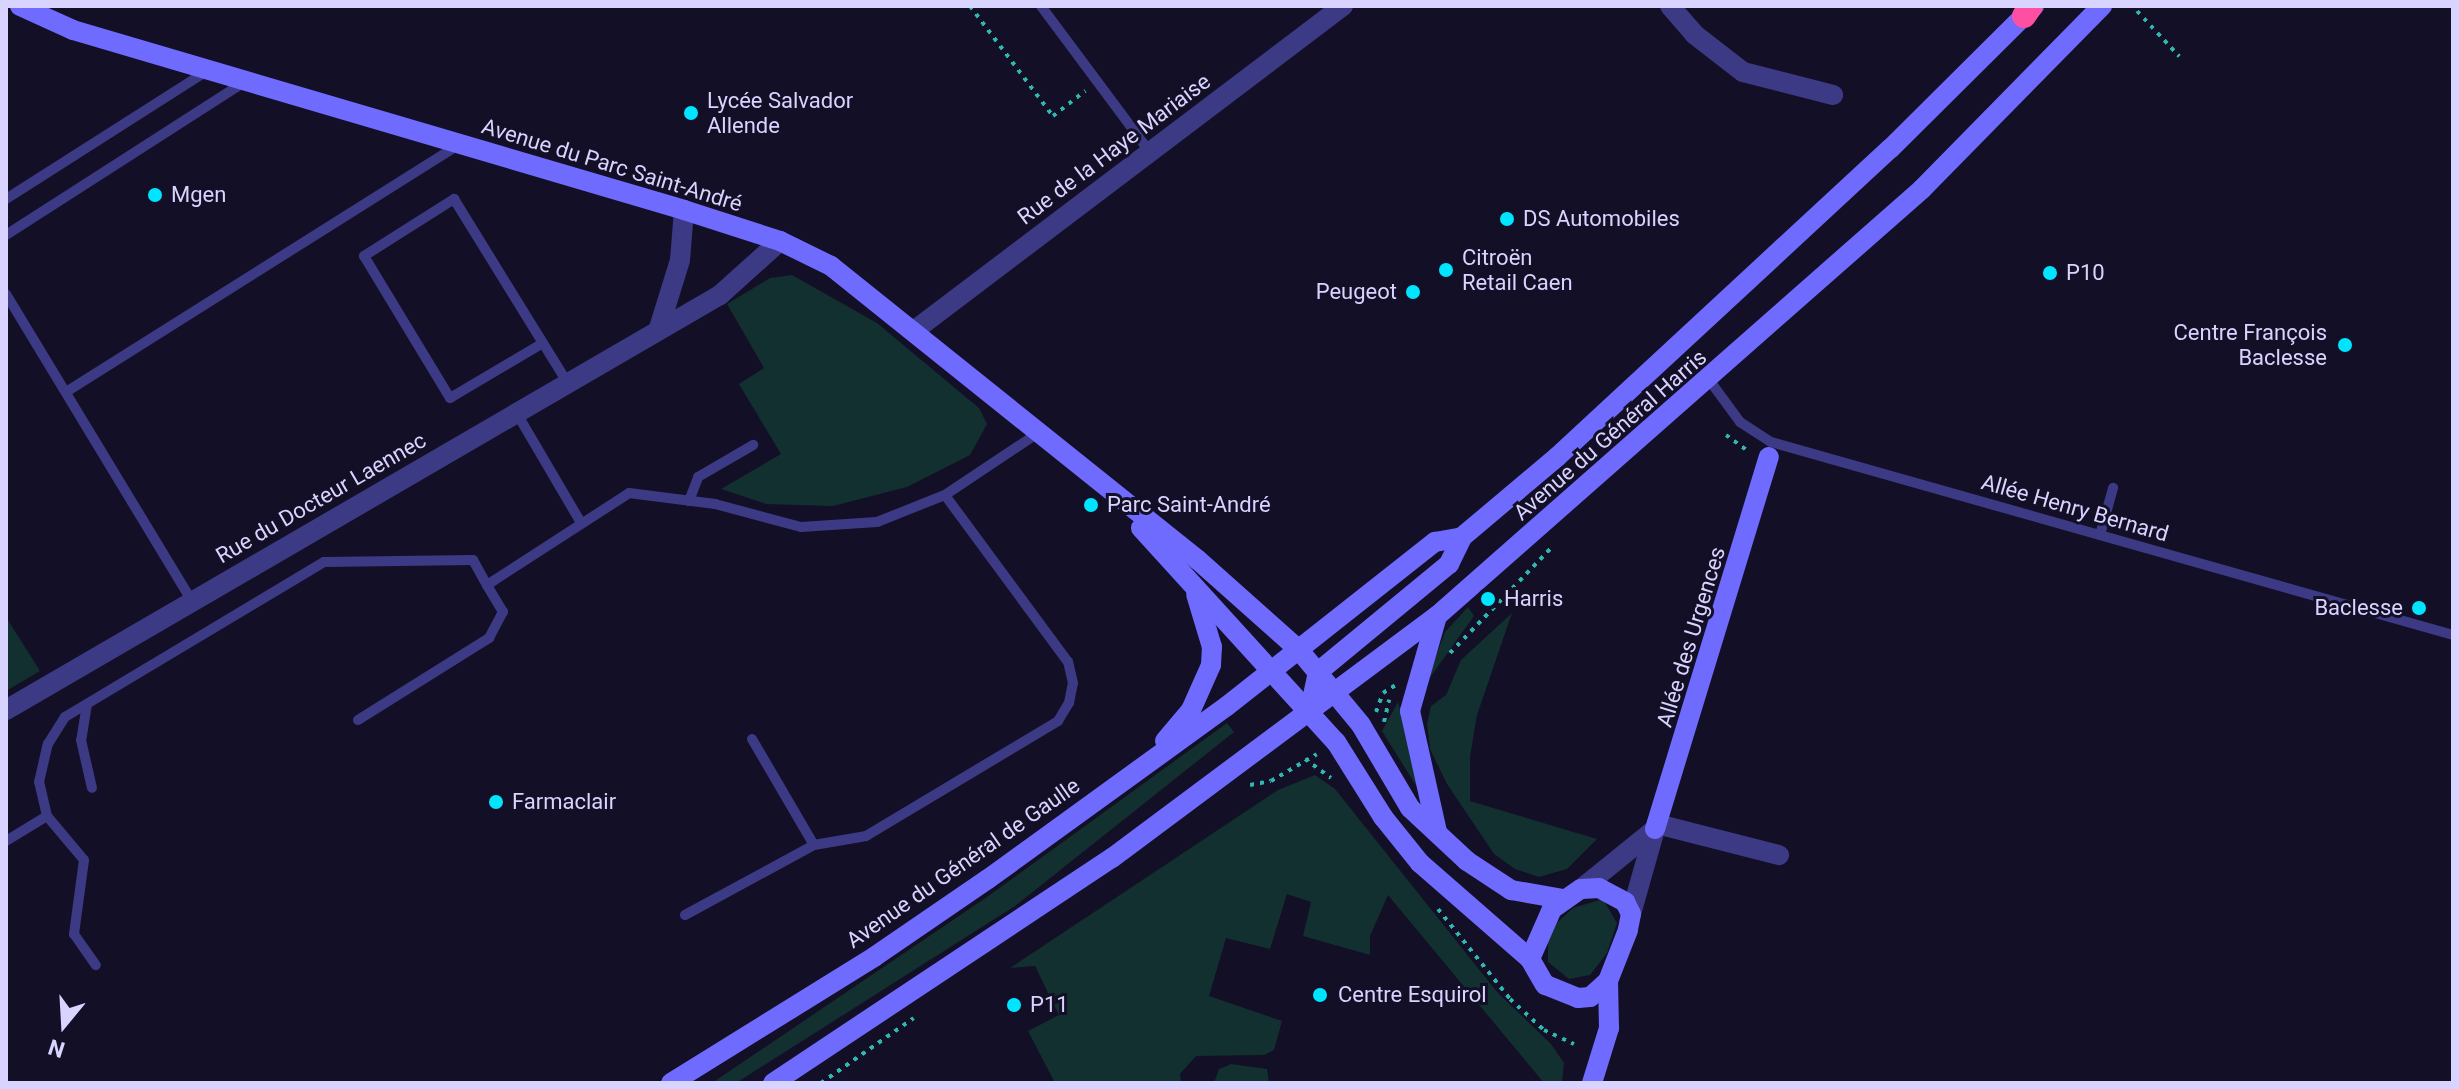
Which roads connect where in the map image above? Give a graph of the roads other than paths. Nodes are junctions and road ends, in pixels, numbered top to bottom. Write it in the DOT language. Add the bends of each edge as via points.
graph roads {
  1 [pos="20,6"];
  2 [pos="1041,6"];
  3 [pos="1343,6"];
  4 [pos="1670,6"];
  5 [pos="2102,6"];
  6 [pos="2030,9"];
  7 [pos="208,70"];
  8 [pos="246,81"];
  9 [pos="1833,95"];
  10 [pos="460,144"];
  11 [pos="1150,152"];
  12 [pos="6,199"];
  13 [pos="684,210"];
  14 [pos="6,235"];
  15 [pos="780,241"];
  16 [pos="6,294"];
  17 [pos="659,328"];
  18 [pos="915,330"];
  19 [pos="543,343"];
  20 [pos="1710,381"];
  21 [pos="567,382"];
  22 [pos="66,392"];
  23 [pos="516,412"];
  24 [pos="1038,433"];
  25 [pos="753,445"];
  26 [pos="1769,457"];
  27 [pos="2113,488"];
  28 [pos="945,495"];
  29 [pos="689,501"];
  30 [pos="1120,501"];
  31 [pos="581,523"];
  32 [pos="2100,535"];
  33 [pos="1462,537"];
  34 [pos="487,585"];
  35 [pos="1194,590"];
  36 [pos="192,601"];
  37 [pos="1437,616"];
  38 [pos="2453,635"];
  39 [pos="1299,650"];
  40 [pos="1274,670"];
  41 [pos="1318,672"];
  42 [pos="1335,694"];
  43 [pos="87,704"];
  44 [pos="6,710"];
  45 [pos="1309,714"];
  46 [pos="358,720"];
  47 [pos="752,739"];
  48 [pos="1140,767"];
  49 [pos="92,788"];
  50 [pos="47,816"];
  51 [pos="1656,826"];
  52 [pos="1437,832"];
  53 [pos="6,841"];
  54 [pos="814,845"];
  55 [pos="1779,855"];
  56 [pos="1572,894"];
  57 [pos="1631,914"];
  58 [pos="685,915"];
  59 [pos="1530,959"];
  60 [pos="96,965"];
  61 [pos="1608,981"];
  62 [pos="671,1083"];
  63 [pos="773,1083"];
  64 [pos="1592,1083"];
  1 -- 7 [label="main road, Avenue du Parc Saint-André" via="73,30"];
  2 -- 11 [label="lane"];
  3 -- 11 [label="street, Rue de la Haye Mariaise"];
  4 -- 9 [label="street" via="1694,34 1743,72"];
  5 -- 20 [label="main road, Avenue du Général Harris" via="1922,189"];
  6 -- 33 [label="main road, Avenue du Général Harris" via="1890,149 1557,457"];
  7 -- 8 [label="main road, Avenue du Parc Saint-André"];
  7 -- 12 [label="lane"];
  8 -- 10 [label="main road, Avenue du Parc Saint-André"];
  8 -- 14 [label="lane"];
  10 -- 13 [label="main road, Avenue du Parc Saint-André"];
  10 -- 22 [label="lane"];
  11 -- 18 [label="street, Rue de la Haye Mariaise"];
  13 -- 15 [label="main road, Avenue du Parc Saint-André"];
  13 -- 17 [label="street" via="680,260"];
  15 -- 17 [label="street, Rue du Docteur Laennec" via="720,295"];
  15 -- 18 [label="main road, Avenue du Parc Saint-André" via="863,288"];
  16 -- 22 [label="lane"];
  17 -- 21 [label="street, Rue du Docteur Laennec"];
  18 -- 24 [label="main road, Avenue du Parc Saint-André"];
  19 -- 19 [label="lane" via="454,199 364,256 450,398"];
  19 -- 21 [label="lane"];
  20 -- 32 [label="lane, Allée Henry Bernard" via="1740,422 1771,442"];
  20 -- 37 [label="main road, Avenue du Général Harris"];
  21 -- 23 [label="street, Rue du Docteur Laennec"];
  22 -- 36 [label="lane"];
  23 -- 31 [label="lane"];
  23 -- 36 [label="street, Rue du Docteur Laennec"];
  24 -- 28 [label="lane"];
  24 -- 30 [label="main road, Avenue du Parc Saint-André"];
  25 -- 29 [label="lane" via="698,477"];
  26 -- 51 [label="main road, Allée des Urgences"];
  27 -- 32 [label="lane"];
  28 -- 29 [label="lane" via="877,522 801,527"];
  28 -- 54 [label="lane" via="1062,653 1073,683 1069,703 1058,721 866,836"];
  29 -- 31 [label="lane" via="629,493"];
  30 -- 35 [label="main road"];
  30 -- 39 [label="main road" via="1198,560"];
  31 -- 34 [label="lane"];
  32 -- 38 [label="lane, Allée Henry Bernard"];
  33 -- 39 [label="main road, Avenue du Général Harris" via="1435,542"];
  33 -- 41 [label="main road, Avenue du Général Harris" via="1449,564"];
  34 -- 43 [label="lane" via="473,560 324,562"];
  34 -- 46 [label="lane" via="503,612 489,638"];
  35 -- 40 [label="main road"];
  35 -- 48 [label="main road" via="1212,647 1208,678 1191,710"];
  36 -- 44 [label="street, Rue du Docteur Laennec"];
  37 -- 42 [label="main road, Avenue du Général Harris"];
  37 -- 52 [label="main road" via="1410,711"];
  39 -- 40 [label="main road, Avenue du Général Harris"];
  39 -- 41 [label="main road"];
  40 -- 45 [label="main road"];
  40 -- 48 [label="main road, Avenue du Général de Gaulle"];
  41 -- 42 [label="main road"];
  41 -- 45 [label="main road"];
  42 -- 45 [label="main road, Avenue du Général Harris"];
  42 -- 52 [label="main road" via="1361,725 1410,808"];
  43 -- 49 [label="lane" via="81,740"];
  43 -- 50 [label="lane" via="65,717 48,744 39,782"];
  45 -- 59 [label="main road" via="1336,742 1383,817 1420,863"];
  45 -- 63 [label="main road" via="1112,858"];
  47 -- 54 [label="lane"];
  48 -- 62 [label="main road, Avenue du Général de Gaulle" via="874,957"];
  50 -- 53 [label="lane"];
  50 -- 60 [label="lane" via="84,860 74,934"];
  51 -- 55 [label="street"];
  51 -- 56 [label="street"];
  51 -- 57 [label="street"];
  52 -- 56 [label="main road" via="1488,879 1511,890"];
  54 -- 58 [label="lane"];
  56 -- 57 [label="main road" via="1612,892"];
  56 -- 59 [label="main road" via="1535,938"];
  57 -- 61 [label="main road" via="1625,945"];
  59 -- 61 [label="main road" via="1545,985 1578,998 1590,997"];
  61 -- 64 [label="main road" via="1609,1028"];
}
